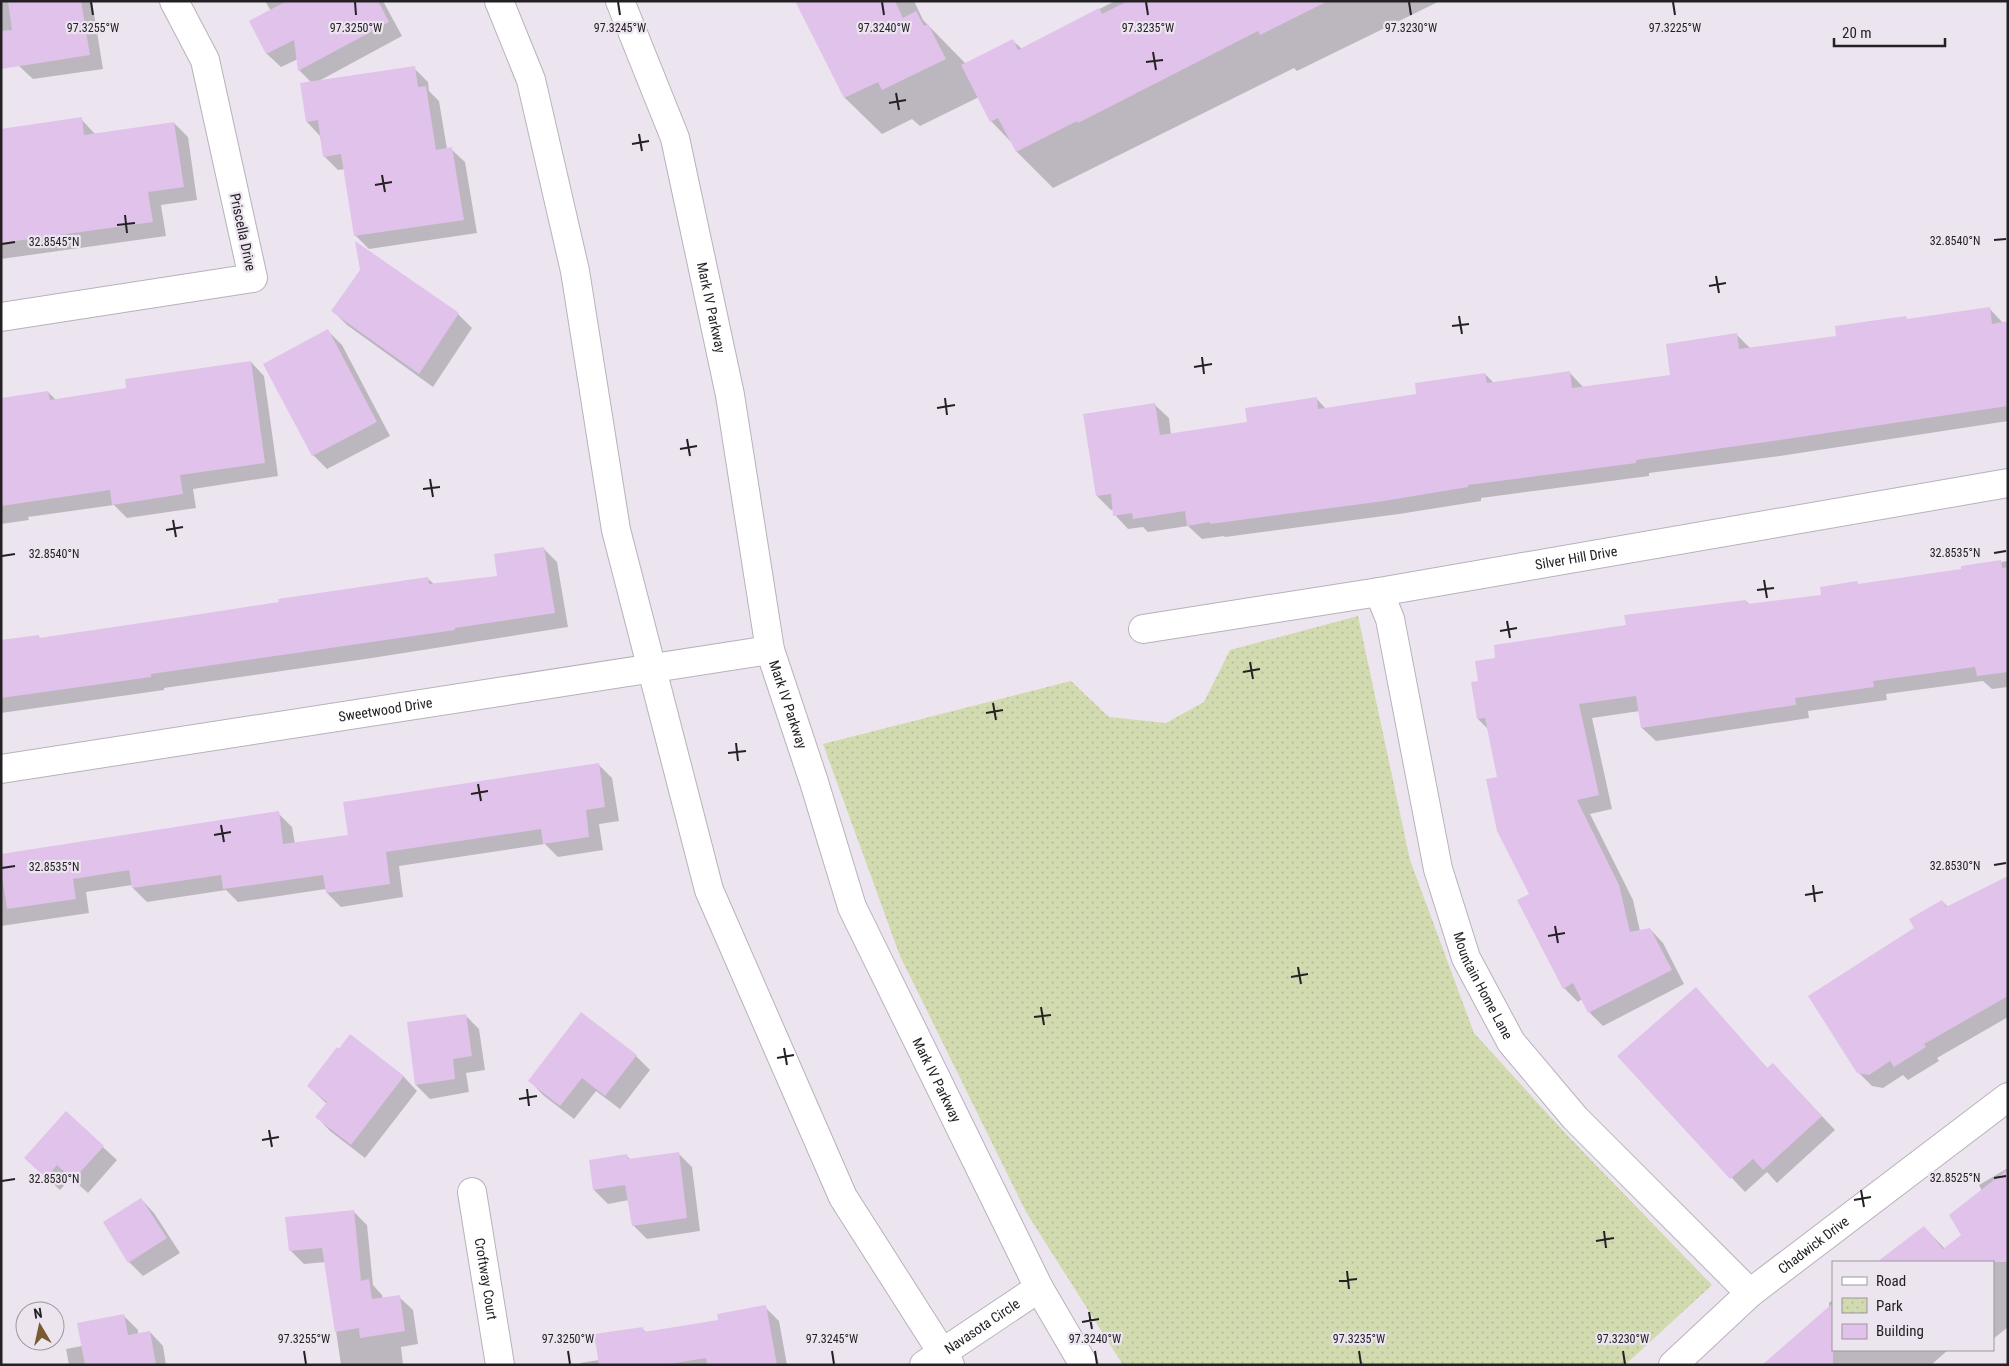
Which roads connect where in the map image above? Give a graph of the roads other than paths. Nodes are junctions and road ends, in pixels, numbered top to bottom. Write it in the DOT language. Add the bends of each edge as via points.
graph roads {
  1 [pos="174,1"];
  2 [pos="499,1"];
  3 [pos="620,1"];
  4 [pos="1,317"];
  5 [pos="2008,483"];
  6 [pos="1379,592"];
  7 [pos="1143,629"];
  8 [pos="770,650"];
  9 [pos="650,669"];
  10 [pos="1,769"];
  11 [pos="2008,1097"];
  12 [pos="472,1192"];
  13 [pos="1039,1288"];
  14 [pos="1750,1293"];
  15 [pos="938,1361"];
  16 [pos="500,1365"];
  17 [pos="1084,1365"];
  18 [pos="1673,1365"];
  1 -- 4 [label="street, Priscella Drive" via="205,60 253,278"];
  2 -- 9 [label="street" via="531,80 573,261 616,530"];
  3 -- 8 [label="street, Mark IV Parkway" via="676,138 730,395"];
  5 -- 6 [label="street, Silver Hill Drive"];
  6 -- 7 [label="street, Silver Hill Drive"];
  6 -- 14 [label="street, Mountain Home Lane" via="1390,619 1438,869 1466,958 1511,1042 1575,1118"];
  8 -- 9 [label="street, Sweetwood Drive"];
  8 -- 13 [label="street, Mark IV Parkway" via="852,908"];
  9 -- 10 [label="street, Sweetwood Drive"];
  9 -- 15 [label="street" via="709,890 843,1197"];
  11 -- 14 [label="street, Chadwick Drive"];
  12 -- 16 [label="street, Croftway Court"];
  13 -- 15 [label="street, Navasota Circle"];
  13 -- 17 [label="street, Mark IV Parkway"];
  14 -- 18 [label="street, Chadwick Drive"];
}
